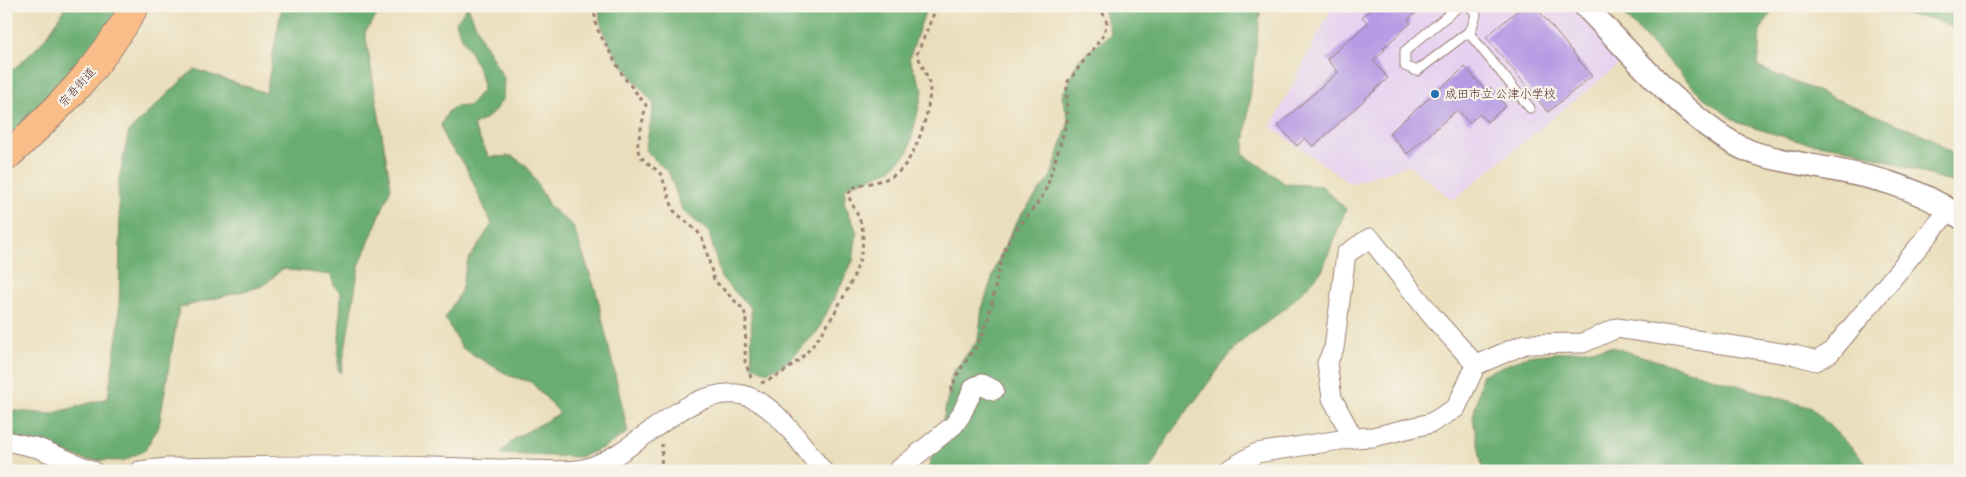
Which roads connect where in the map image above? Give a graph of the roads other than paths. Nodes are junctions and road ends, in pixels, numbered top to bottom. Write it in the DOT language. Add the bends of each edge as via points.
graph roads {
  1 [pos="135,6"];
  2 [pos="1460,6"];
  3 [pos="1468,6"];
  4 [pos="1585,6"];
  5 [pos="1468,32"];
  6 [pos="1530,108"];
  7 [pos="6,157"];
  8 [pos="1955,213"];
  9 [pos="1476,365"];
  10 [pos="994,390"];
  11 [pos="1353,438"];
  12 [pos="6,440"];
  13 [pos="94,471"];
  14 [pos="140,471"];
  15 [pos="823,471"];
  16 [pos="897,471"];
  17 [pos="1226,471"];
  1 -- 7 [label="highway, 宗吾街道" via="92,71"];
  2 -- 5 [label="lane" via="1404,51 1405,66 1418,71"];
  3 -- 5 [label="lane" via="1476,15"];
  4 -- 8 [label="street" via="1716,134 1749,151 1902,185"];
  5 -- 6 [label="lane"];
  8 -- 9 [label="street" via="1830,353 1816,361 1617,328 1583,343 1525,344"];
  9 -- 11 [label="street" via="1456,408 1431,423 1401,432"];
  9 -- 11 [label="street" via="1370,238 1346,254 1334,348 1327,363 1332,398"];
  10 -- 16 [label="street" via="981,384 974,387 954,425"];
  11 -- 17 [label="street" via="1257,452"];
  12 -- 13 [label="street" via="38,448"];
  14 -- 15 [label="street" via="371,465 548,470 586,468 610,459 701,399 720,394 753,398 781,419"];
}
